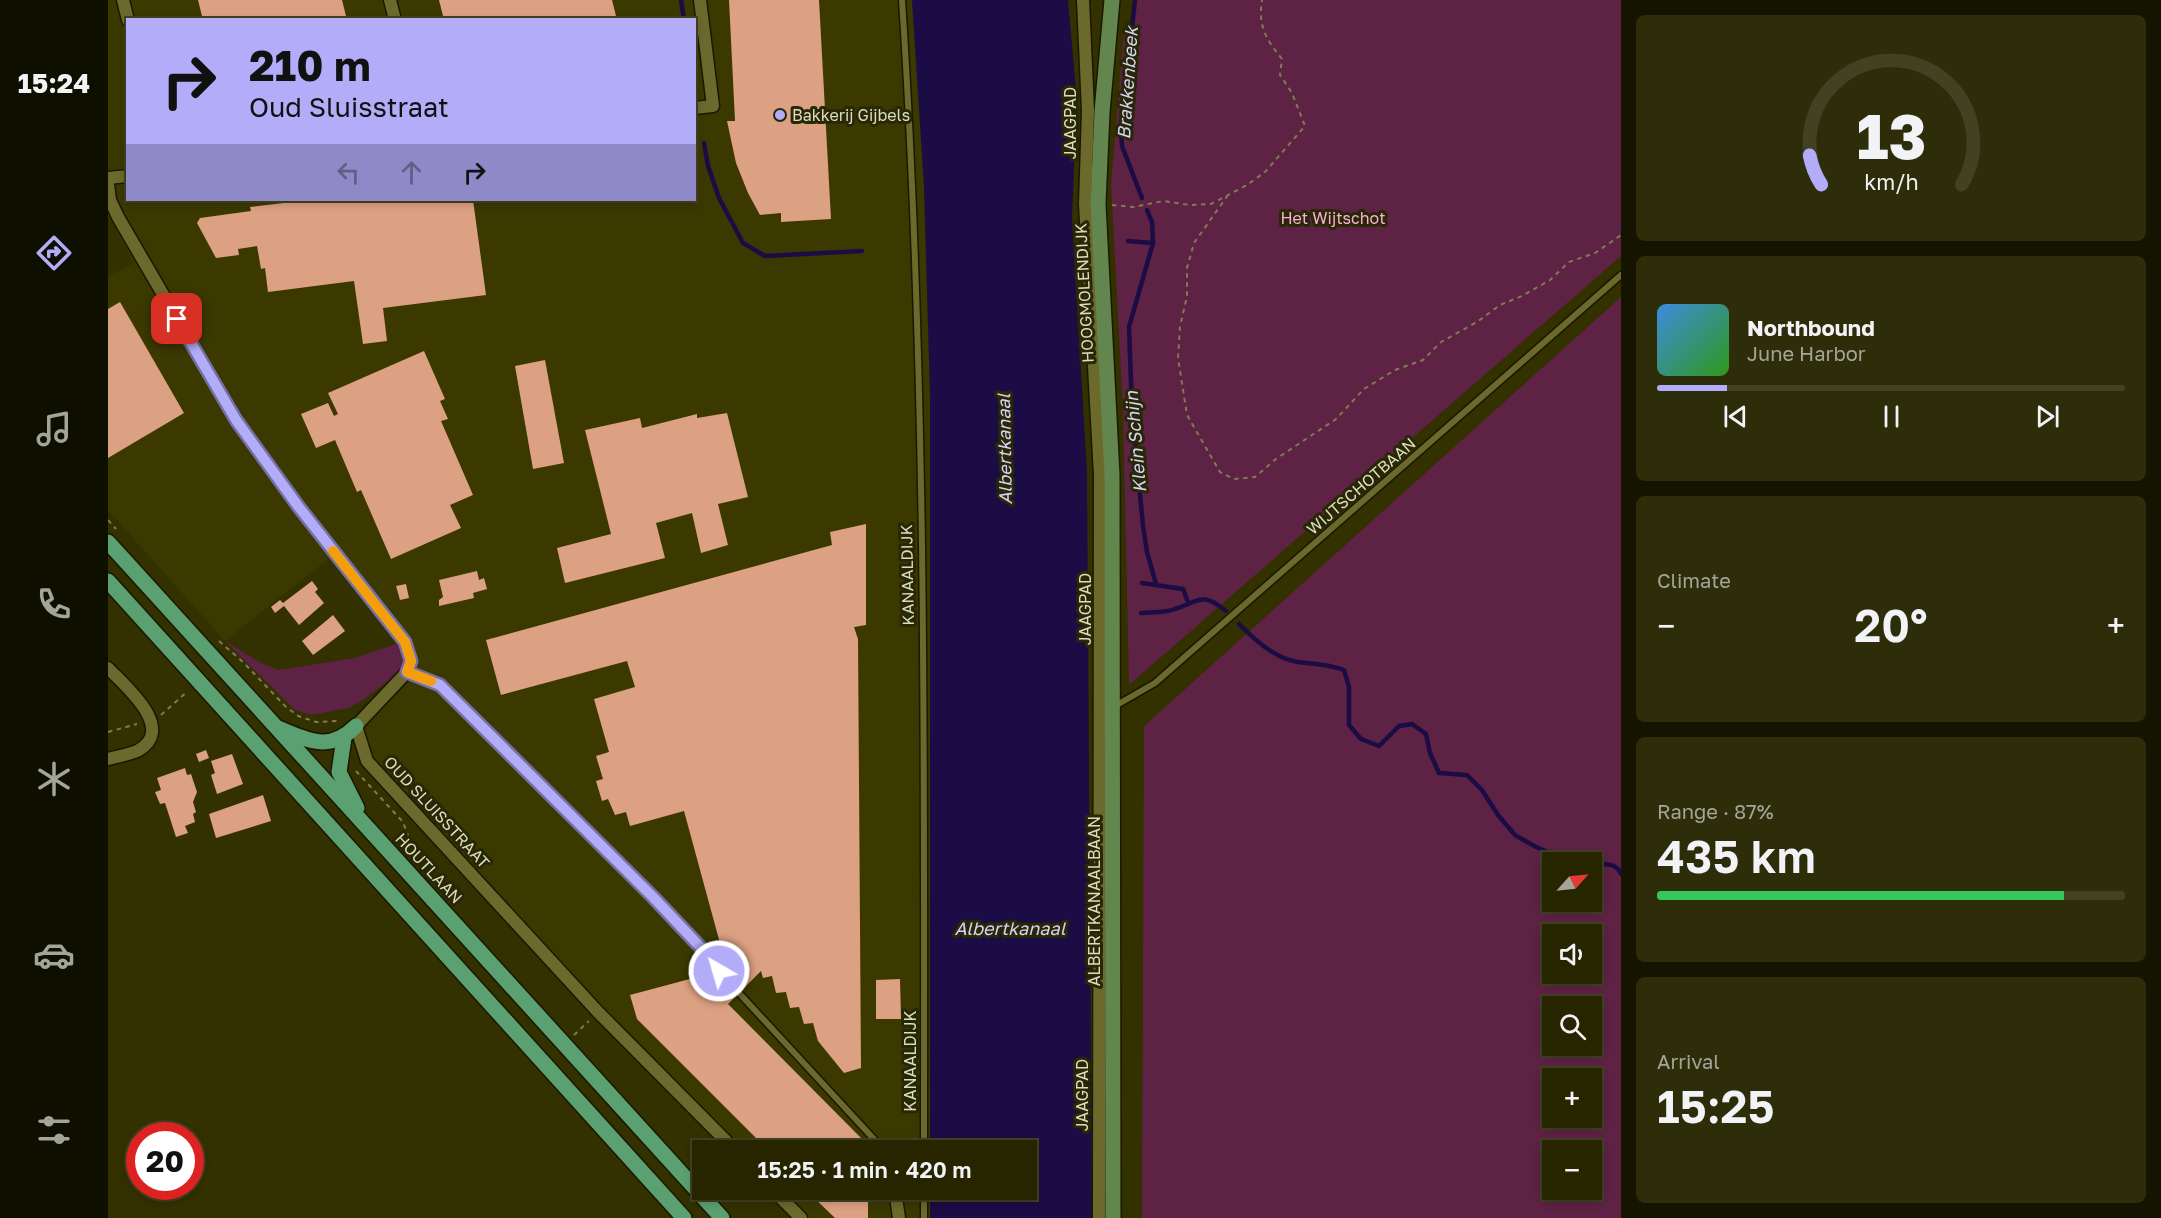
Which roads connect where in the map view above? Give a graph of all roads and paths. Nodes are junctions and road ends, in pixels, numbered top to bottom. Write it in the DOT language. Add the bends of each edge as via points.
graph roads {
  1 [pos="123,0"];
  2 [pos="390,0"];
  3 [pos="700,0"];
  4 [pos="902,0"];
  5 [pos="1083,0"];
  6 [pos="1112,0"];
  7 [pos="1262,0"];
  8 [pos="128,18"];
  9 [pos="394,18"];
  10 [pos="696,108"];
  11 [pos="126,176"];
  12 [pos="108,178"];
  13 [pos="108,184"];
  14 [pos="1228,195"];
  15 [pos="1098,204"];
  16 [pos="1621,236"];
  17 [pos="1621,275"];
  18 [pos="108,520"];
  19 [pos="123,537"];
  20 [pos="108,542"];
  21 [pos="108,581"];
  22 [pos="1113,584"];
  23 [pos="218,640"];
  24 [pos="108,668"];
  25 [pos="407,672"];
  26 [pos="1113,708"];
  27 [pos="316,722"];
  28 [pos="356,726"];
  29 [pos="275,727"];
  30 [pos="344,738"];
  31 [pos="342,755"];
  32 [pos="108,759"];
  33 [pos="366,827"];
  34 [pos="419,862"];
  35 [pos="719,971"];
  36 [pos="739,993"];
  37 [pos="592,1018"];
  38 [pos="574,1035"];
  39 [pos="725,1140"];
  40 [pos="875,1140"];
  41 [pos="924,1140"];
  42 [pos="783,1200"];
  43 [pos="896,1200"];
  44 [pos="924,1200"];
  45 [pos="684,1218"];
  46 [pos="722,1218"];
  47 [pos="801,1218"];
  48 [pos="899,1218"];
  49 [pos="924,1218"];
  50 [pos="1099,1218"];
  51 [pos="1113,1218"];
  1 -- 8 [label="street"];
  2 -- 9 [label="street"];
  3 -- 10 [label="street" via="713,106"];
  4 -- 41 [label="lane, KANAALDIJK" via="913,172 921,583"];
  5 -- 50 [label="street, JAAGPAD" via="1088,111 1085,204 1101,530"];
  6 -- 15 [label="street, HOOGMOLENDIJK"];
  7 -- 14 [label="path" via="1260,14 1267,40 1282,59 1280,75 1305,126 1264,172"];
  11 -- 12 [label="street"];
  13 -- 25 [label="street" via="118,217 236,420 405,642 411,661"];
  14 -- 15 [label="path" via="1211,204"];
  14 -- 16 [label="path" via="1194,243 1187,268 1178,358 1187,415 1220,472 1234,479 1256,477 1336,419 1364,389 1395,370 1422,360 1441,342 1500,305 1550,280 1569,262 1595,253"];
  15 -- 22 [label="street, HOOGMOLENDIJK" via="1111,453"];
  17 -- 26 [label="lane, WIJTSCHOTBAAN" via="1155,683"];
  18 -- 19 [label="path"];
  20 -- 29 [label="main road, HOUTLAAN"];
  21 -- 45 [label="main road"];
  22 -- 26 [label="street, ALBERTKANAALBAAN"];
  23 -- 27 [label="path" via="285,706"];
  24 -- 32 [label="street" via="148,711 153,724 147,744"];
  25 -- 28 [label="street"];
  25 -- 35 [label="lane" via="440,685 653,897"];
  26 -- 51 [label="street, ALBERTKANAALBAAN"];
  28 -- 30 [label="main road"];
  28 -- 39 [label="street, OUD SLUISSTRAAT" via="367,761 598,1012"];
  29 -- 30 [label="main road" via="318,742"];
  29 -- 33 [label="main road, HOUTLAAN"];
  30 -- 31 [label="main road"];
  31 -- 33 [label="main road" via="341,778"];
  31 -- 34 [label="path" via="403,822"];
  33 -- 46 [label="main road, HOUTLAAN"];
  36 -- 40 [label="lane"];
  37 -- 38 [label="path"];
  42 -- 47 [label="street"];
  43 -- 48 [label="street"];
  44 -- 49 [label="lane"];
}
